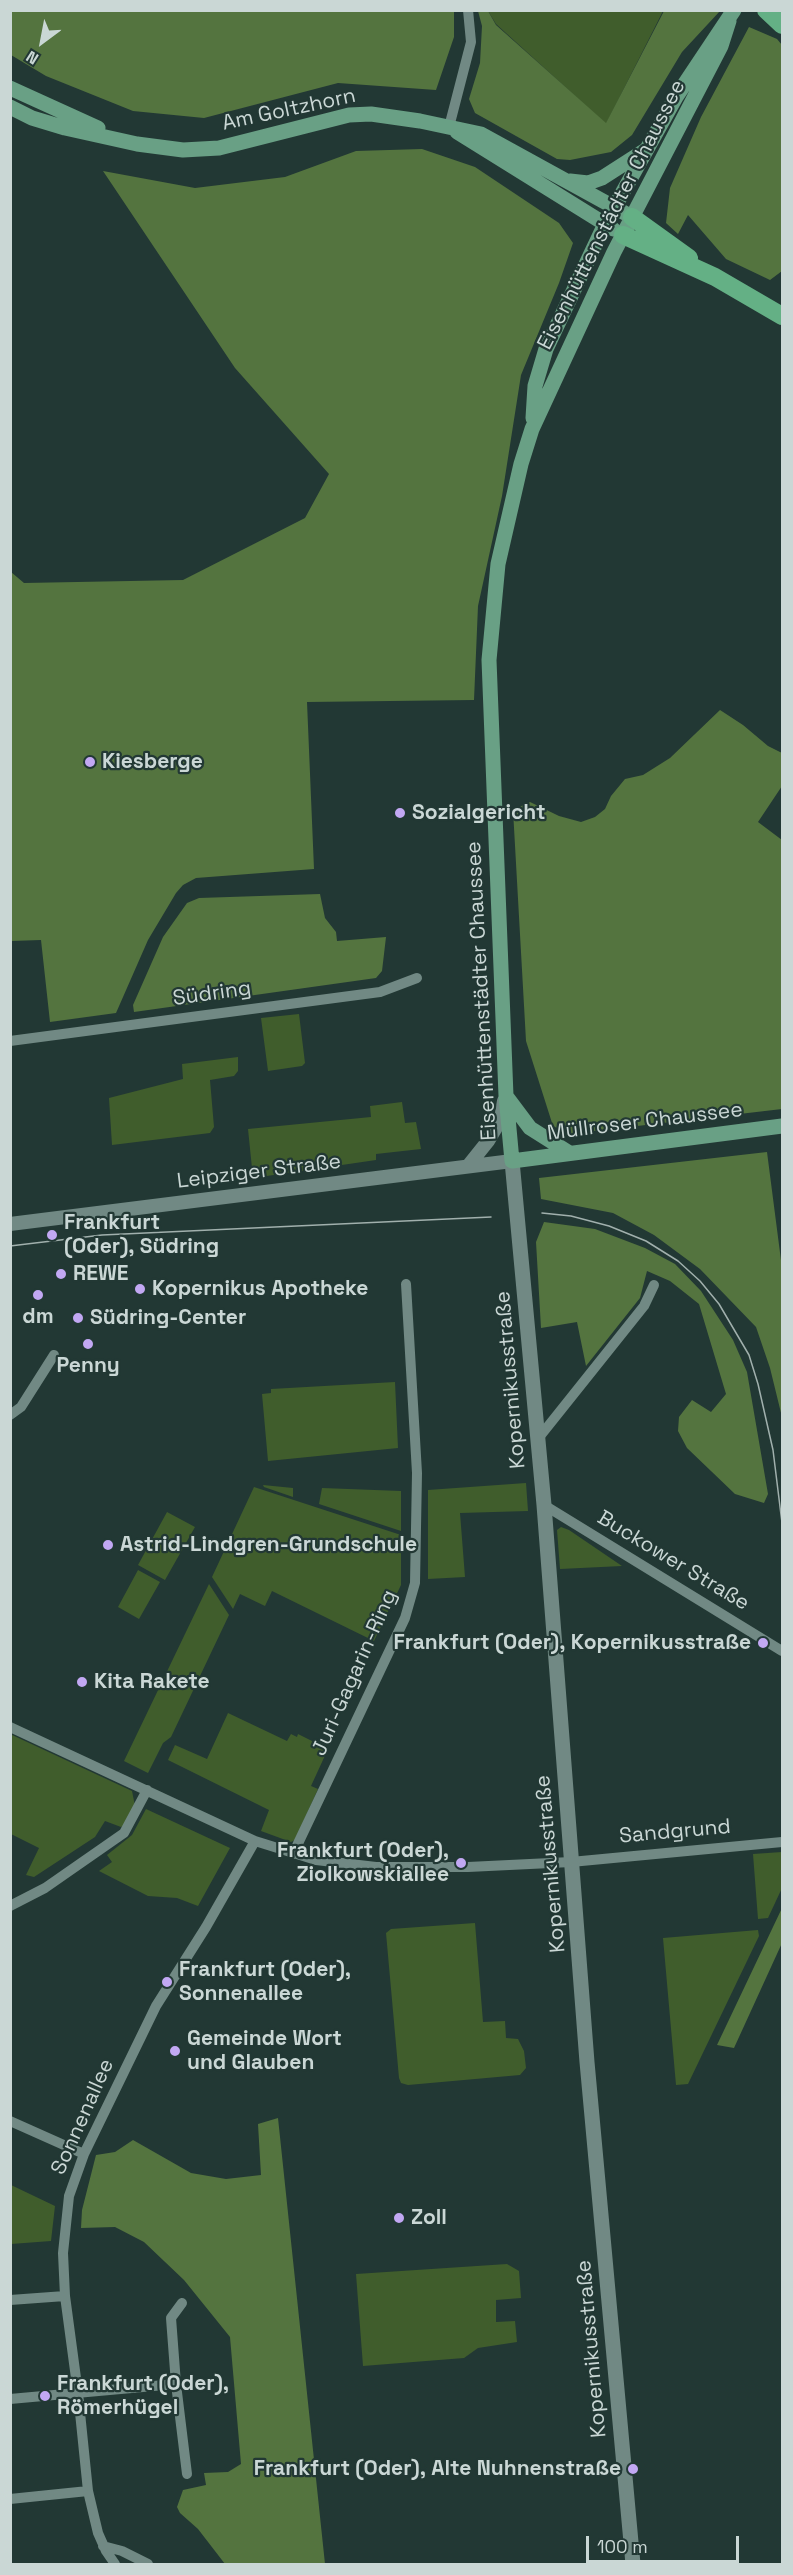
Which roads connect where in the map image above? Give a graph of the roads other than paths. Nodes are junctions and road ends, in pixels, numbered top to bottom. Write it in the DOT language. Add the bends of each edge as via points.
graph roads {
  1 [pos="468,10"];
  2 [pos="731,16"];
  3 [pos="10,88"];
  4 [pos="10,107"];
  5 [pos="449,127"];
  6 [pos="137,144"];
  7 [pos="646,150"];
  8 [pos="558,177"];
  9 [pos="614,207"];
  10 [pos="632,217"];
  11 [pos="605,224"];
  12 [pos="623,235"];
  13 [pos="715,277"];
  14 [pos="783,316"];
  15 [pos="532,429"];
  16 [pos="417,978"];
  17 [pos="10,1041"];
  18 [pos="506,1096"];
  19 [pos="783,1126"];
  20 [pos="568,1152"];
  21 [pos="512,1161"];
  22 [pos="468,1166"];
  23 [pos="10,1224"];
  24 [pos="406,1284"];
  25 [pos="654,1285"];
  26 [pos="54,1355"];
  27 [pos="10,1415"];
  28 [pos="537,1440"];
  29 [pos="544,1505"];
  30 [pos="783,1651"];
  31 [pos="10,1727"];
  32 [pos="147,1790"];
  33 [pos="255,1841"];
  34 [pos="783,1842"];
  35 [pos="293,1854"];
  36 [pos="571,1862"];
  37 [pos="10,1906"];
  38 [pos="10,2121"];
  39 [pos="84,2154"];
  40 [pos="65,2296"];
  41 [pos="10,2300"];
  42 [pos="182,2303"];
  43 [pos="176,2384"];
  44 [pos="78,2393"];
  45 [pos="10,2399"];
  46 [pos="188,2474"];
  47 [pos="88,2491"];
  48 [pos="10,2499"];
  49 [pos="103,2546"];
  50 [pos="110,2563"];
  51 [pos="148,2565"];
  52 [pos="633,2565"];
  1 -- 5 [label="street" via="471,42"];
  2 -- 7 [label="main road, Eisenhüttenstädter Chaussee" via="676,97"];
  2 -- 10 [label="main road, Eisenhüttenstädter Chaussee" via="722,46"];
  3 -- 6 [label="main road, Am Goltzhorn"];
  4 -- 6 [label="main road, Am Goltzhorn" via="65,128"];
  5 -- 6 [label="main road, Am Goltzhorn" via="393,116 349,115 219,147 183,150"];
  5 -- 8 [label="main road, Am Goltzhorn" via="481,134"];
  5 -- 11 [label="main road, Am Goltzhorn"];
  7 -- 8 [label="main road" via="621,168 588,183"];
  7 -- 9 [label="main road, Eisenhüttenstädter Chaussee"];
  8 -- 9 [label="main road, Am Goltzhorn"];
  9 -- 10 [label="main road, Am Goltzhorn"];
  9 -- 11 [label="main road, Eisenhüttenstädter Chaussee"];
  10 -- 12 [label="main road, Eisenhüttenstädter Chaussee"];
  10 -- 13 [label="highway"];
  11 -- 12 [label="main road, Am Goltzhorn"];
  11 -- 15 [label="main road, Eisenhüttenstädter Chaussee" via="546,349 535,386"];
  12 -- 13 [label="highway"];
  12 -- 15 [label="main road, Eisenhüttenstädter Chaussee"];
  13 -- 14 [label="highway"];
  15 -- 18 [label="main road, Eisenhüttenstädter Chaussee" via="498,564 489,660"];
  16 -- 17 [label="street, Südring" via="380,992"];
  18 -- 20 [label="main road" via="530,1128"];
  18 -- 21 [label="main road, Eisenhüttenstädter Chaussee"];
  18 -- 22 [label="street" via="501,1119 482,1152"];
  19 -- 20 [label="main road, Müllroser Chaussee"];
  20 -- 21 [label="main road, Müllroser Chaussee"];
  21 -- 22 [label="street, Leipziger Straße"];
  21 -- 28 [label="main road, Kopernikusstraße"];
  22 -- 23 [label="street, Leipziger Straße"];
  24 -- 35 [label="street, Juri-Gagarin-Ring" via="417,1473 415,1582 405,1618"];
  25 -- 28 [label="street" via="644,1306"];
  26 -- 27 [label="street" via="21,1407"];
  28 -- 29 [label="main road, Kopernikusstraße"];
  29 -- 30 [label="street, Buckower Straße"];
  29 -- 36 [label="main road, Kopernikusstraße"];
  31 -- 32 [label="street, Sandgrund"];
  32 -- 33 [label="street, Sandgrund"];
  32 -- 37 [label="street" via="124,1833 45,1888"];
  33 -- 35 [label="street, Sandgrund"];
  33 -- 39 [label="street, Sonnenallee" via="156,2006"];
  34 -- 36 [label="street, Sandgrund"];
  35 -- 36 [label="street, Sandgrund" via="376,1867"];
  36 -- 52 [label="main road, Kopernikusstraße"];
  38 -- 39 [label="street"];
  39 -- 40 [label="street, Sonnenallee" via="69,2196 65,2223"];
  40 -- 41 [label="street"];
  40 -- 44 [label="street, Sonnenallee"];
  42 -- 43 [label="street" via="171,2318"];
  43 -- 44 [label="street"];
  43 -- 46 [label="street"];
  44 -- 45 [label="street"];
  44 -- 47 [label="street, Sonnenallee"];
  47 -- 48 [label="street"];
  47 -- 49 [label="street, Sonnenallee"];
  49 -- 50 [label="street, Sonnenallee"];
  49 -- 51 [label="street"];
}
